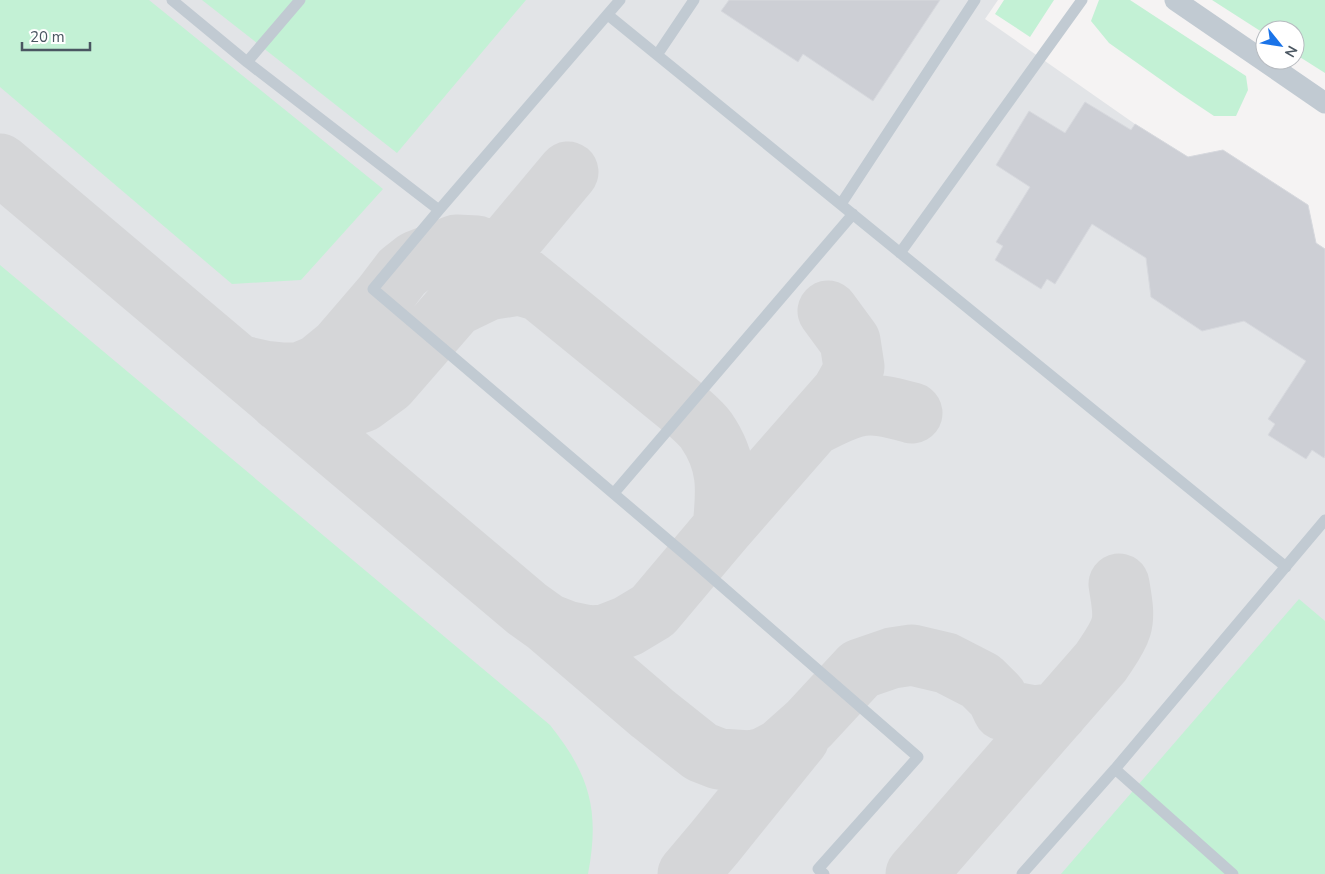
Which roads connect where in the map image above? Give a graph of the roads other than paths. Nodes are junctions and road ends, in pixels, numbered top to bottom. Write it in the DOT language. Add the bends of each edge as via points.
graph roads {
  1 [pos="172,0"];
  2 [pos="300,0"];
  3 [pos="620,0"];
  4 [pos="694,0"];
  5 [pos="975,0"];
  6 [pos="1082,0"];
  7 [pos="1175,0"];
  8 [pos="608,14"];
  9 [pos="657,55"];
  10 [pos="247,62"];
  11 [pos="1325,103"];
  12 [pos="841,204"];
  13 [pos="439,210"];
  14 [pos="853,214"];
  15 [pos="900,252"];
  16 [pos="614,493"];
  17 [pos="1325,520"];
  18 [pos="1286,567"];
  19 [pos="1115,769"];
  20 [pos="824,874"];
  21 [pos="1022,874"];
  22 [pos="1232,874"];
  1 -- 10 [label="lane"];
  2 -- 10 [label="lane"];
  3 -- 8 [label="lane"];
  4 -- 9 [label="lane"];
  5 -- 12 [label="lane"];
  6 -- 15 [label="lane"];
  7 -- 11 [label="street"];
  8 -- 9 [label="lane"];
  8 -- 13 [label="lane"];
  9 -- 12 [label="lane"];
  10 -- 13 [label="lane"];
  12 -- 14 [label="lane"];
  13 -- 16 [label="lane" via="374,289"];
  14 -- 15 [label="lane"];
  14 -- 16 [label="lane"];
  15 -- 18 [label="lane"];
  16 -- 20 [label="lane" via="918,757 818,869"];
  17 -- 18 [label="lane"];
  18 -- 19 [label="lane"];
  19 -- 21 [label="lane"];
  19 -- 22 [label="lane"];
}
